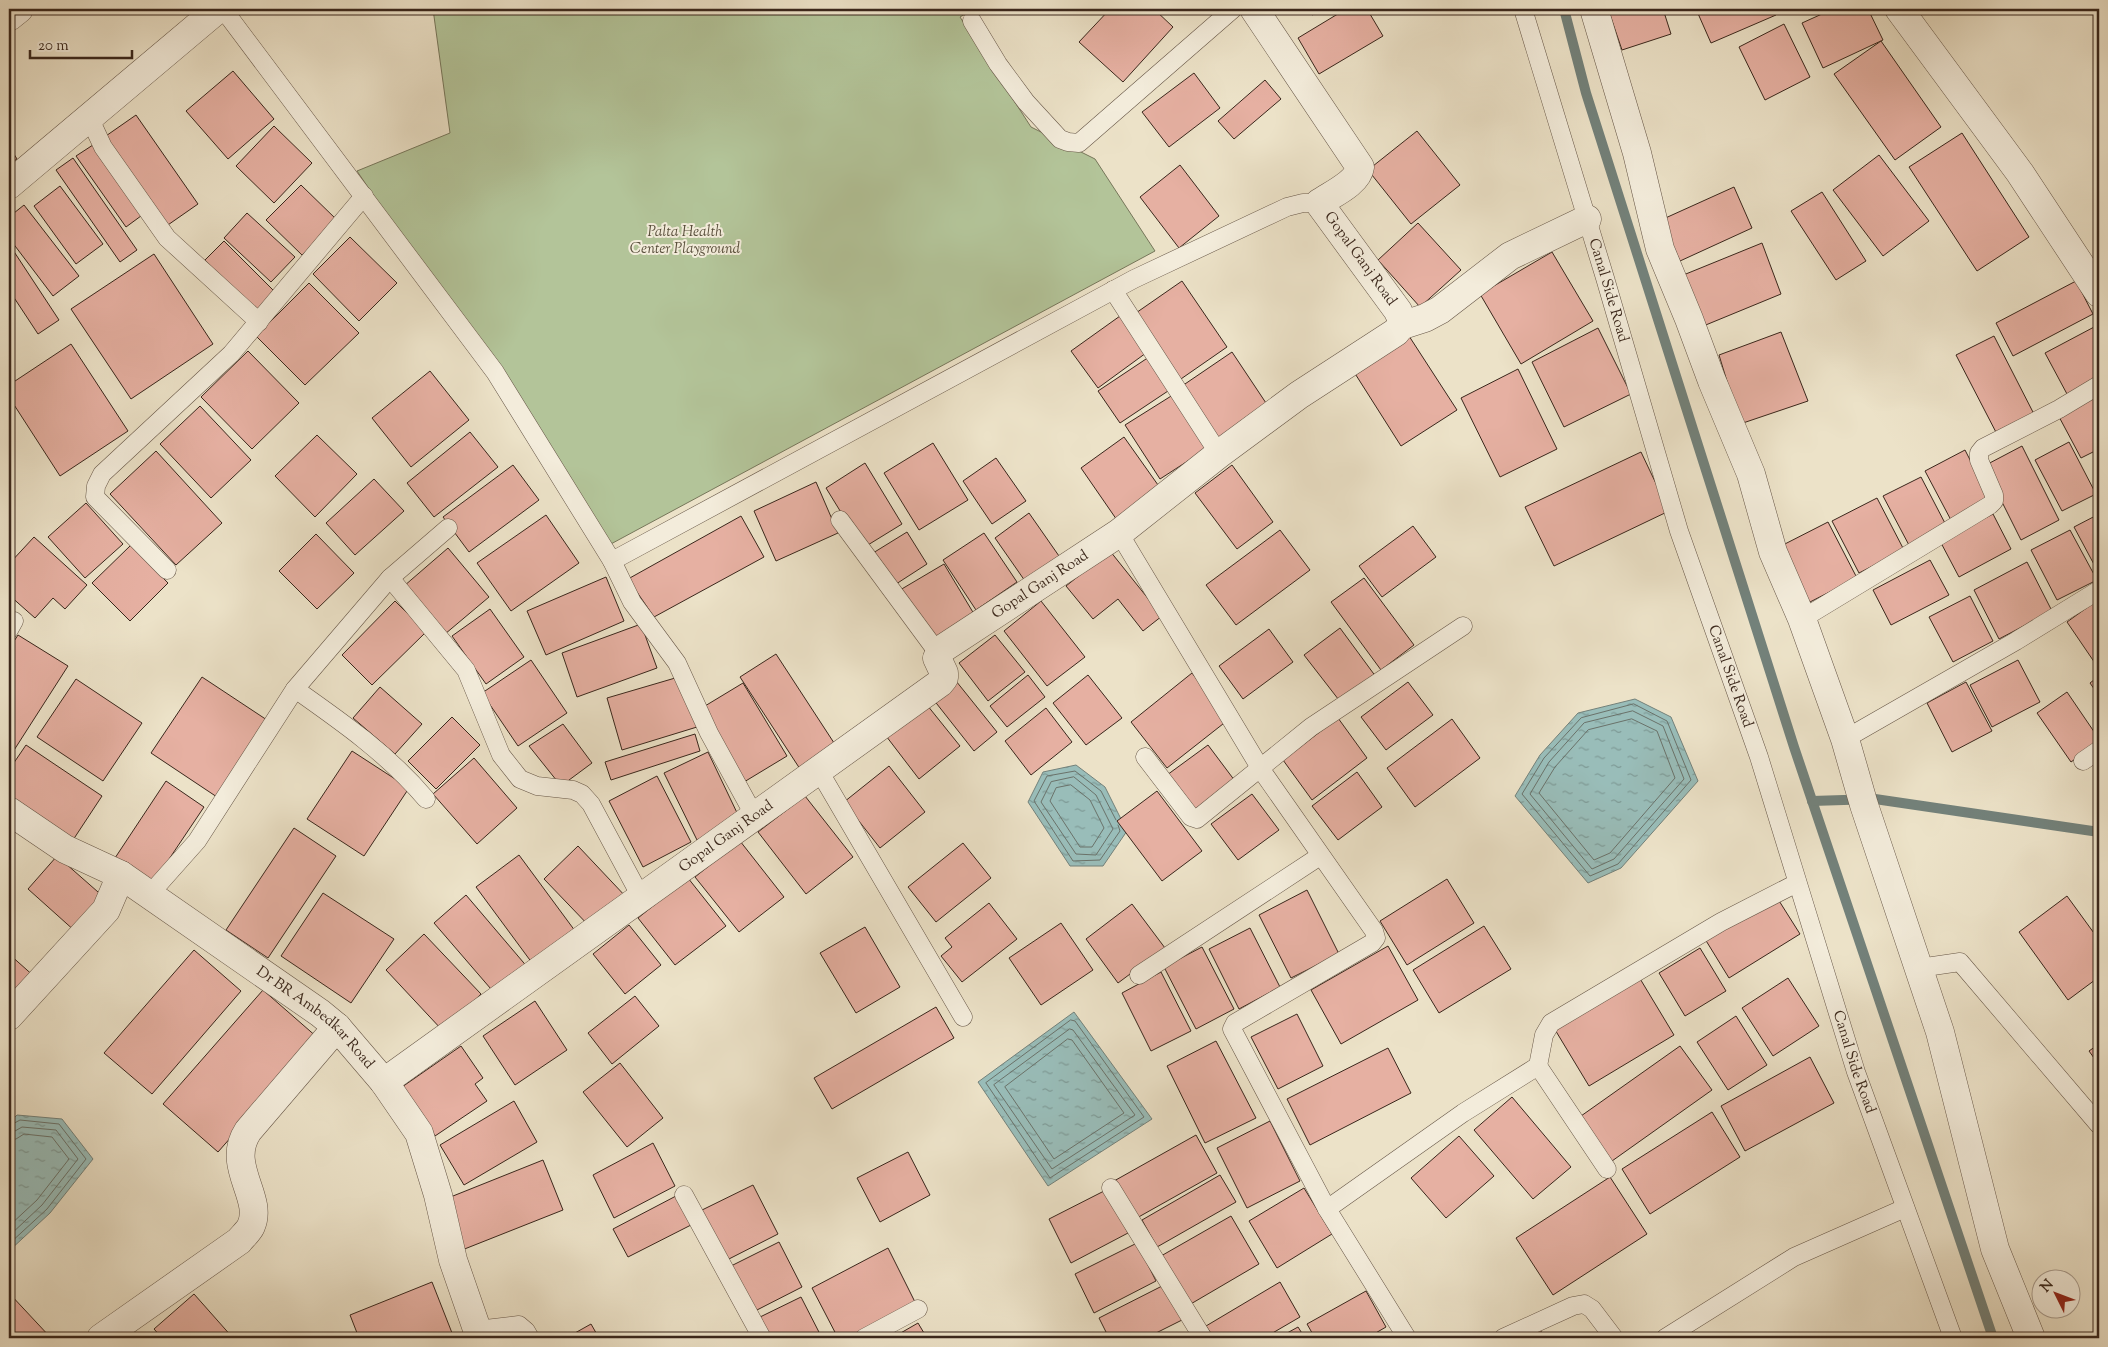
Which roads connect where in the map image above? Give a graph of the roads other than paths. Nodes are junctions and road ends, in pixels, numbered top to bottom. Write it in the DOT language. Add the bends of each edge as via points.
graph roads {
  1 [pos="19,9"];
  2 [pos="218,9"];
  3 [pos="223,9"];
  4 [pos="1233,9"];
  5 [pos="1254,9"];
  6 [pos="1523,9"];
  7 [pos="1594,9"];
  8 [pos="1899,9"];
  9 [pos="9,17"];
  10 [pos="972,21"];
  11 [pos="89,117"];
  12 [pos="9,185"];
  13 [pos="364,196"];
  14 [pos="1319,203"];
  15 [pos="1587,218"];
  16 [pos="1113,290"];
  17 [pos="2099,293"];
  18 [pos="259,322"];
  19 [pos="1400,326"];
  20 [pos="2099,384"];
  21 [pos="1219,454"];
  22 [pos="840,520"];
  23 [pos="448,528"];
  24 [pos="1119,533"];
  25 [pos="612,561"];
  26 [pos="167,570"];
  27 [pos="390,578"];
  28 [pos="2099,590"];
  29 [pos="1802,619"];
  30 [pos="1463,626"];
  31 [pos="938,653"];
  32 [pos="296,689"];
  33 [pos="1845,739"];
  34 [pos="2099,750"];
  35 [pos="1145,757"];
  36 [pos="2083,761"];
  37 [pos="818,769"];
  38 [pos="1261,770"];
  39 [pos="426,799"];
  40 [pos="9,811"];
  41 [pos="754,816"];
  42 [pos="1320,856"];
  43 [pos="121,875"];
  44 [pos="1797,883"];
  45 [pos="149,895"];
  46 [pos="641,897"];
  47 [pos="1919,968"];
  48 [pos="1140,975"];
  49 [pos="9,1016"];
  50 [pos="963,1016"];
  51 [pos="337,1027"];
  52 [pos="1538,1066"];
  53 [pos="384,1082"];
  54 [pos="2099,1125"];
  55 [pos="1607,1168"];
  56 [pos="1111,1188"];
  57 [pos="684,1195"];
  58 [pos="1905,1208"];
  59 [pos="1327,1209"];
  60 [pos="918,1309"];
  61 [pos="479,1334"];
  62 [pos="101,1338"];
  63 [pos="530,1338"];
  64 [pos="762,1338"];
  65 [pos="864,1338"];
  66 [pos="1203,1338"];
  67 [pos="1407,1338"];
  68 [pos="1503,1338"];
  69 [pos="1614,1338"];
  70 [pos="1665,1338"];
  71 [pos="1953,1338"];
  72 [pos="2032,1338"];
  1 -- 9 [label="street"];
  2 -- 11 [label="street"];
  3 -- 13 [label="lane"];
  4 -- 10 [label="lane" via="1079,143 1060,138 1026,102"];
  5 -- 14 [label="street, Gopal Ganj Road" via="1360,167 1354,179"];
  6 -- 15 [label="lane, Canal Side Road"];
  7 -- 29 [label="street" via="1637,153 1660,249 1751,474 1773,552"];
  8 -- 17 [label="street" via="2020,173"];
  11 -- 12 [label="street"];
  11 -- 18 [label="lane" via="103,148 167,238"];
  13 -- 18 [label="lane"];
  13 -- 25 [label="lane" via="495,372"];
  14 -- 16 [label="lane" via="1287,207"];
  14 -- 19 [label="street, Gopal Ganj Road" via="1398,310 1402,321"];
  15 -- 19 [label="street" via="1510,256 1440,310"];
  15 -- 44 [label="lane, Canal Side Road" via="1680,532 1759,757"];
  16 -- 21 [label="lane"];
  16 -- 25 [label="lane"];
  18 -- 26 [label="lane" via="231,354 102,474 96,486 95,497"];
  19 -- 21 [label="street, Gopal Ganj Road" via="1396,332 1299,395"];
  20 -- 29 [label="lane" via="2060,409 1983,448 1979,460 1994,495 1990,505"];
  21 -- 24 [label="street, Gopal Ganj Road"];
  22 -- 31 [label="lane"];
  23 -- 27 [label="lane"];
  24 -- 31 [label="street, Gopal Ganj Road"];
  24 -- 38 [label="lane"];
  25 -- 41 [label="lane" via="632,602 677,663 708,733"];
  27 -- 32 [label="lane"];
  27 -- 46 [label="lane" via="466,670 500,755 528,784 582,794 591,804"];
  28 -- 33 [label="lane"];
  29 -- 33 [label="street"];
  30 -- 38 [label="lane" via="1311,727"];
  31 -- 37 [label="street, Gopal Ganj Road" via="944,673 940,683"];
  32 -- 39 [label="lane" via="406,776"];
  32 -- 45 [label="lane" via="197,841"];
  33 -- 47 [label="street"];
  34 -- 36 [label="lane"];
  35 -- 38 [label="lane" via="1194,819"];
  37 -- 41 [label="street, Gopal Ganj Road"];
  37 -- 50 [label="lane"];
  38 -- 42 [label="lane"];
  40 -- 43 [label="street, Dr BR Ambedkar Road" via="65,849"];
  41 -- 46 [label="street, Gopal Ganj Road"];
  42 -- 48 [label="lane"];
  42 -- 59 [label="lane" via="1376,938 1235,1023 1232,1029"];
  43 -- 45 [label="street, Dr BR Ambedkar Road"];
  43 -- 49 [label="street" via="106,910"];
  44 -- 52 [label="lane" via="1720,922 1551,1023 1544,1035"];
  44 -- 58 [label="lane, Canal Side Road" via="1856,1072"];
  45 -- 51 [label="street, Dr BR Ambedkar Road"];
  46 -- 53 [label="street, Gopal Ganj Road"];
  47 -- 54 [label="lane" via="1960,962"];
  47 -- 72 [label="street" via="1940,1032 1995,1249"];
  51 -- 53 [label="street, Dr BR Ambedkar Road"];
  51 -- 62 [label="street" via="241,1142 239,1154 254,1212 251,1226 239,1241"];
  52 -- 55 [label="lane"];
  52 -- 59 [label="lane" via="1463,1113"];
  53 -- 61 [label="street, Dr BR Ambedkar Road" via="418,1133"];
  56 -- 66 [label="lane"];
  57 -- 64 [label="lane"];
  58 -- 70 [label="lane" via="1794,1257"];
  58 -- 71 [label="lane, Canal Side Road"];
  59 -- 67 [label="lane"];
  60 -- 65 [label="lane"];
  61 -- 63 [label="lane" via="519,1324"];
  68 -- 69 [label="lane" via="1572,1306 1584,1304 1592,1309"];
}
